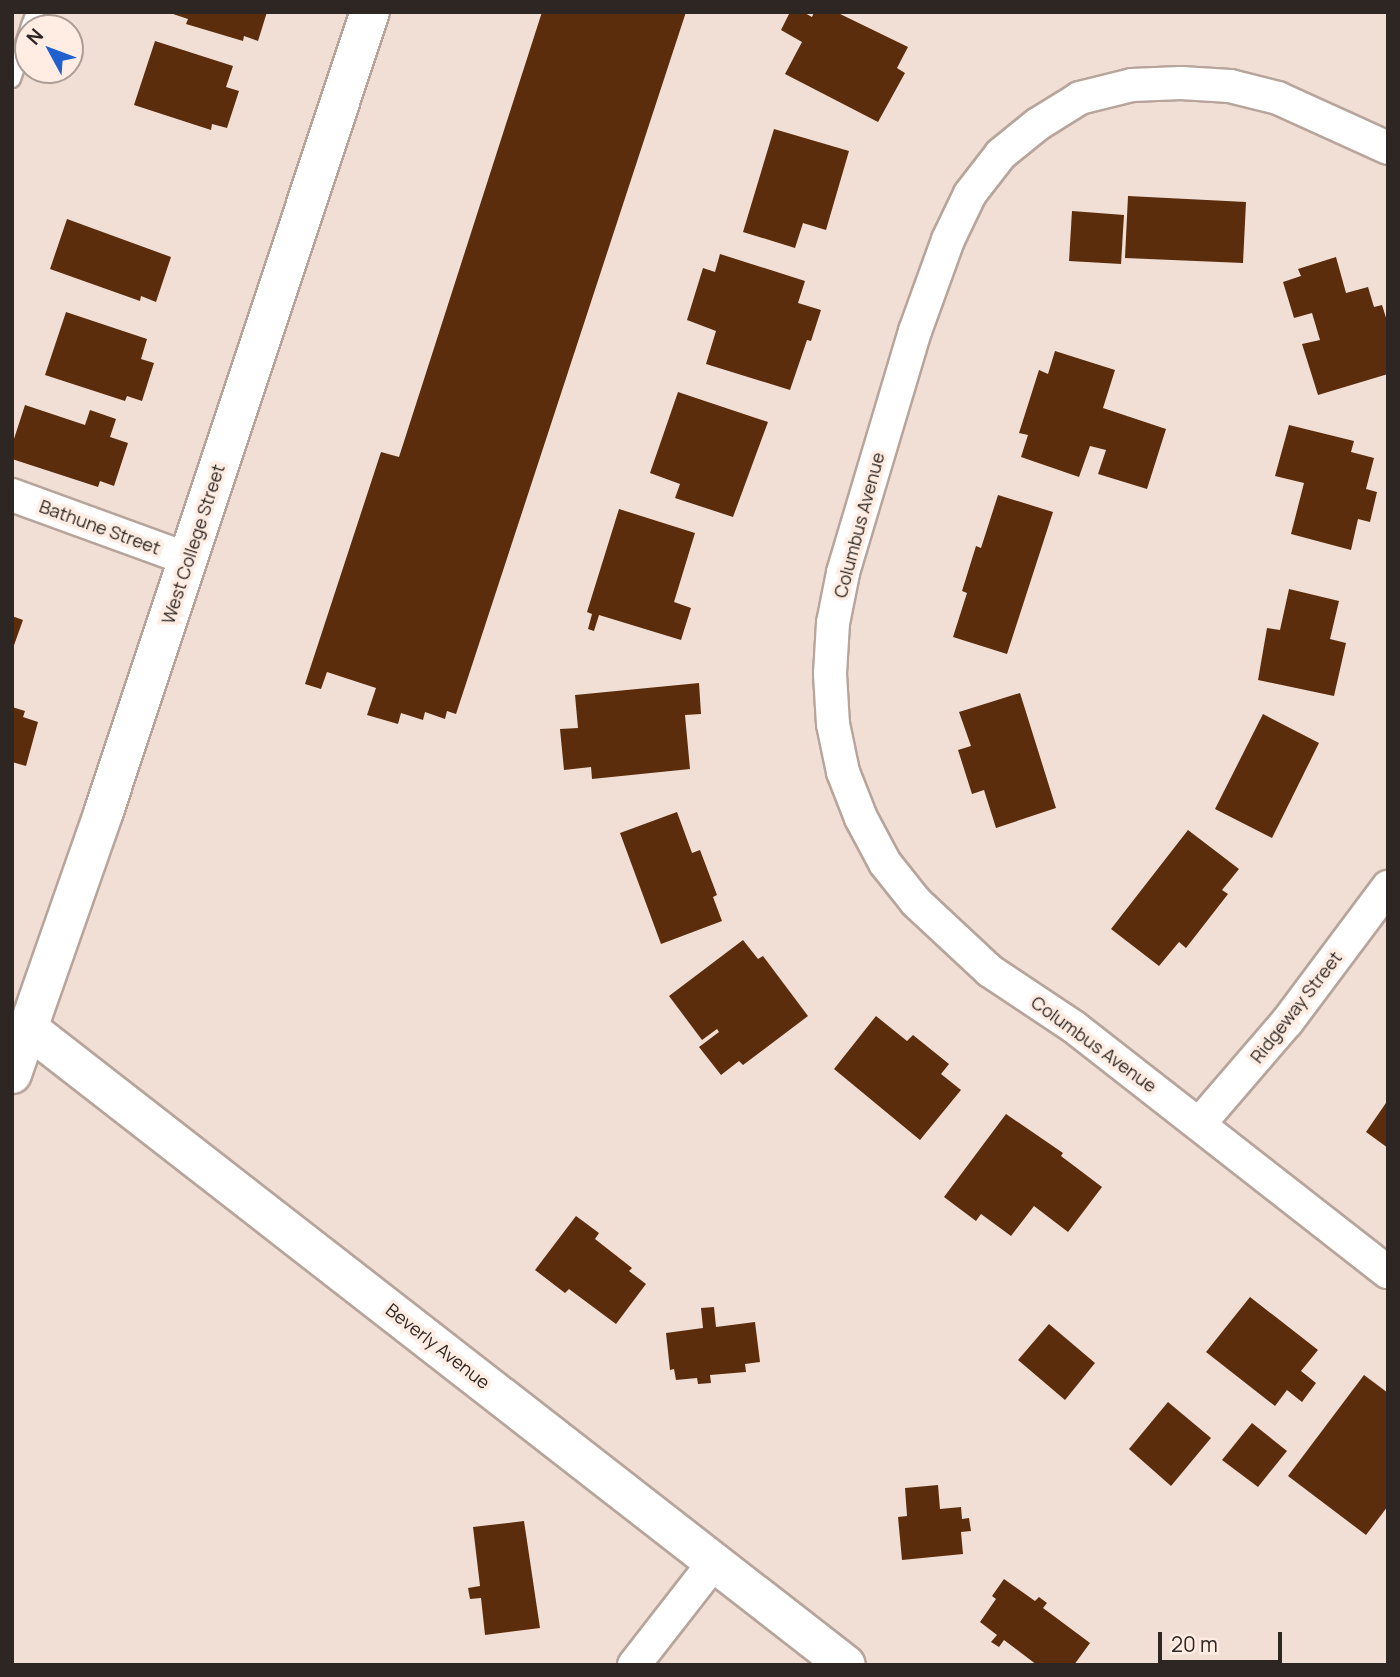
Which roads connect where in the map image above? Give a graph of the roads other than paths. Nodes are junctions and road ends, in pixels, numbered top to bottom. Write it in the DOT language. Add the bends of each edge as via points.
graph roads {
  1 [pos="370,12"];
  2 [pos="1388,148"];
  3 [pos="12,495"];
  4 [pos="188,559"];
  5 [pos="1388,887"];
  6 [pos="29,1029"];
  7 [pos="12,1074"];
  8 [pos="1200,1123"];
  9 [pos="1388,1272"];
  10 [pos="715,1561"];
  11 [pos="634,1665"];
  12 [pos="846,1665"];
  1 -- 4 [label="street, West College Street"];
  2 -- 8 [label="street, Columbus Avenue" via="1278,98 1230,86 1132,85 1080,98 1001,155 970,194 915,331 843,573 833,623 833,724 861,818 885,863 916,902 990,971 1074,1027"];
  3 -- 4 [label="street, Bathune Street"];
  4 -- 6 [label="street, West College Street"];
  5 -- 8 [label="street, Ridgeway Street" via="1287,1022"];
  6 -- 7 [label="street, West College Street"];
  6 -- 10 [label="street, Beverly Avenue"];
  8 -- 9 [label="street, Columbus Avenue"];
  10 -- 11 [label="street"];
  10 -- 12 [label="street, Beverly Avenue"];
}
